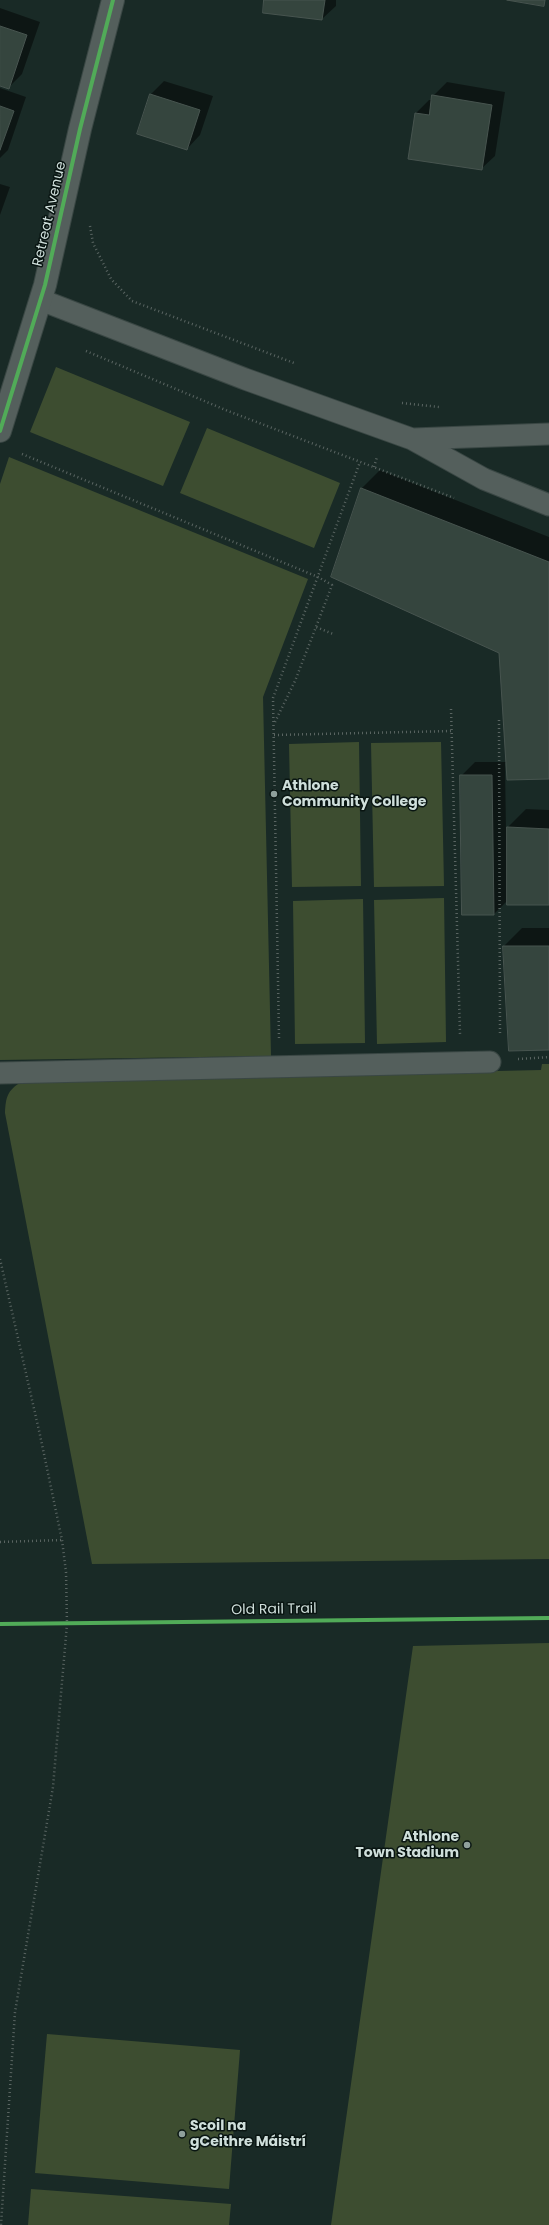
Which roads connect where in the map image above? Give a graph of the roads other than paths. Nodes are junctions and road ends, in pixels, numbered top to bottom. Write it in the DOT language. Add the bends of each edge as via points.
graph roads {
  1 [pos="113,0"];
  2 [pos="41,300"];
  3 [pos="0,431"];
  4 [pos="549,434"];
  5 [pos="412,438"];
  6 [pos="549,505"];
  7 [pos="490,1062"];
  8 [pos="0,1073"];
  1 -- 2 [label="street, Retreat Avenue"];
  2 -- 3 [label="street, Retreat Avenue"];
  2 -- 5 [label="lane" via="245,379"];
  4 -- 5 [label="lane"];
  5 -- 6 [label="lane" via="484,479"];
  7 -- 8 [label="lane"];
}
